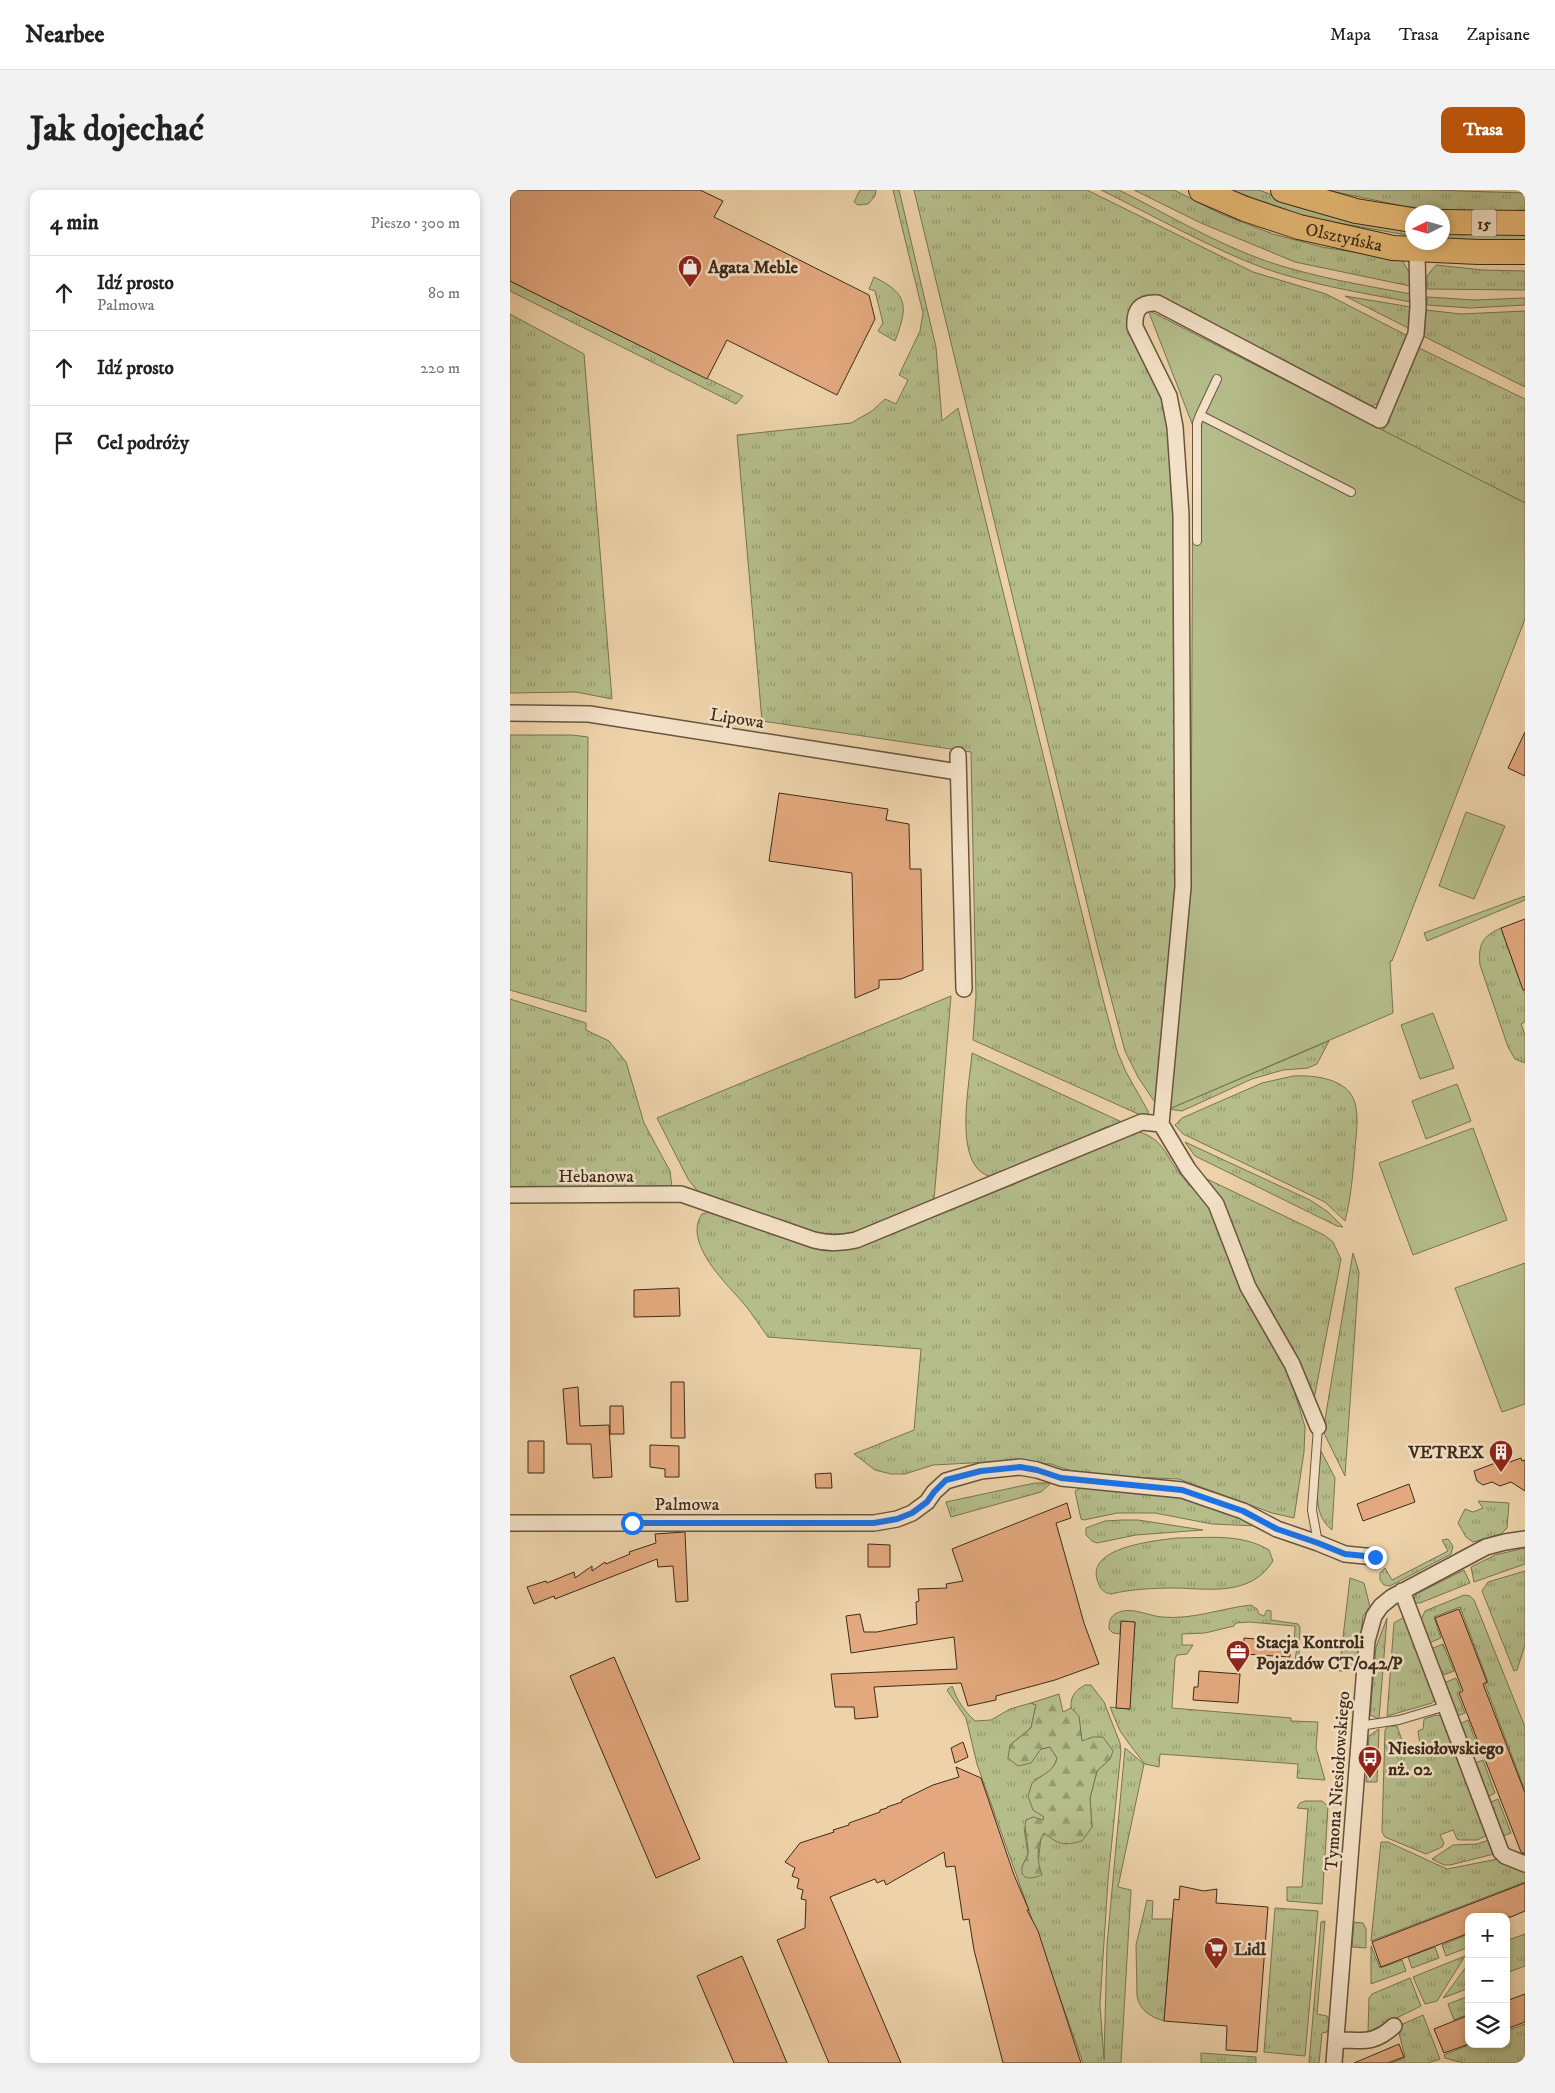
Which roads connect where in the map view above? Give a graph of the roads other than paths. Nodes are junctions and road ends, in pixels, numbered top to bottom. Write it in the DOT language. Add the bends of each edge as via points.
graph roads {
  1 [pos="1201,190"];
  2 [pos="1283,190"];
  3 [pos="1405,219"];
  4 [pos="1450,222"];
  5 [pos="1525,223"];
  6 [pos="1405,248"];
  7 [pos="1417,250"];
  8 [pos="1437,250"];
  9 [pos="1525,252"];
  10 [pos="1217,379"];
  11 [pos="1200,415"];
  12 [pos="1351,492"];
  13 [pos="1197,541"];
  14 [pos="510,713"];
  15 [pos="958,755"];
  16 [pos="958,772"];
  17 [pos="964,989"];
  18 [pos="1161,1124"];
  19 [pos="510,1195"];
  20 [pos="1318,1427"];
  21 [pos="510,1523"];
  22 [pos="1525,1539"];
  23 [pos="1318,1543"];
  24 [pos="1375,1557"];
  25 [pos="1402,1591"];
  26 [pos="1446,1706"];
  27 [pos="1359,1726"];
  28 [pos="1525,1864"];
  29 [pos="1394,2026"];
  30 [pos="1336,2040"];
  31 [pos="1334,2063"];
  1 -- 6 [label="main road, Olsztyńska / 15" via="1299,227"];
  2 -- 3 [label="main road, Olsztyńska" via="1356,212"];
  4 -- 5 [label="main road, 15"];
  7 -- 18 [label="street" via="1416,334 1380,420 1157,303 1146,302 1135,316 1136,327 1169,396 1175,427 1181,515 1183,887"];
  8 -- 9 [label="main road, Olsztyńska / 15"];
  10 -- 11 [label="lane"];
  11 -- 12 [label="lane"];
  11 -- 13 [label="lane" via="1196,423"];
  14 -- 16 [label="street, Lipowa" via="589,714"];
  15 -- 16 [label="street"];
  16 -- 17 [label="street"];
  18 -- 19 [label="street, Hebanowa" via="1142,1122 856,1240 841,1243 827,1244 681,1194"];
  18 -- 20 [label="street" via="1188,1169 1216,1204 1248,1287 1292,1364"];
  20 -- 23 [label="lane" via="1312,1510"];
  21 -- 23 [label="street, Palmowa" via="874,1523 912,1513 927,1502 946,1480 981,1471 1020,1467 1061,1478 1182,1490 1243,1511 1277,1529"];
  22 -- 25 [label="street, Tymona Niesiołowskiego" via="1486,1547"];
  23 -- 24 [label="street, Palmowa" via="1345,1554"];
  25 -- 26 [label="street"];
  25 -- 27 [label="street, Tymona Niesiołowskiego" via="1381,1606 1370,1627"];
  26 -- 27 [label="lane" via="1399,1720"];
  26 -- 28 [label="street" via="1501,1852"];
  27 -- 30 [label="street, Tymona Niesiołowskiego"];
  29 -- 30 [label="street" via="1374,2040"];
  30 -- 31 [label="street, Tymona Niesiołowskiego"];
}
